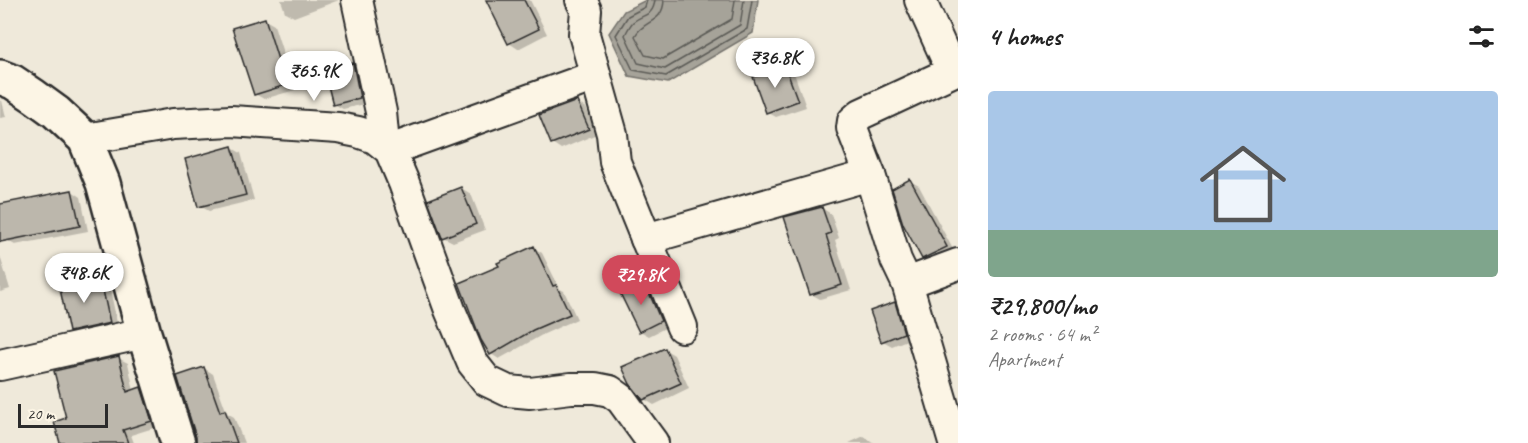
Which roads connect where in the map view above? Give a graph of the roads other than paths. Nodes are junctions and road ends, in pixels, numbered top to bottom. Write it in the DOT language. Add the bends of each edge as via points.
graph roads {
  1 [pos="357,0"];
  2 [pos="920,0"];
  3 [pos="591,3"];
  4 [pos="955,70"];
  5 [pos="595,76"];
  6 [pos="0,77"];
  7 [pos="85,139"];
  8 [pos="387,147"];
  9 [pos="870,175"];
  10 [pos="646,239"];
  11 [pos="958,264"];
  12 [pos="907,283"];
  13 [pos="682,327"];
  14 [pos="144,333"];
  15 [pos="0,364"];
  16 [pos="178,443"];
  17 [pos="652,443"];
  18 [pos="954,443"];
  1 -- 8 [label="street"];
  2 -- 4 [label="street"];
  3 -- 5 [label="street" via="584,34"];
  4 -- 9 [label="street" via="856,117 852,128"];
  5 -- 8 [label="street"];
  5 -- 10 [label="street" via="612,134 615,162"];
  6 -- 7 [label="street" via="56,112"];
  7 -- 8 [label="street" via="173,124 231,121 338,128 375,138"];
  7 -- 14 [label="street" via="103,183"];
  8 -- 17 [label="street" via="472,362 487,381 508,391 530,393 595,388 610,392 621,399"];
  9 -- 10 [label="street"];
  9 -- 12 [label="street"];
  10 -- 13 [label="street"];
  11 -- 12 [label="street"];
  12 -- 18 [label="street"];
  14 -- 15 [label="street"];
  14 -- 16 [label="street"];
}
